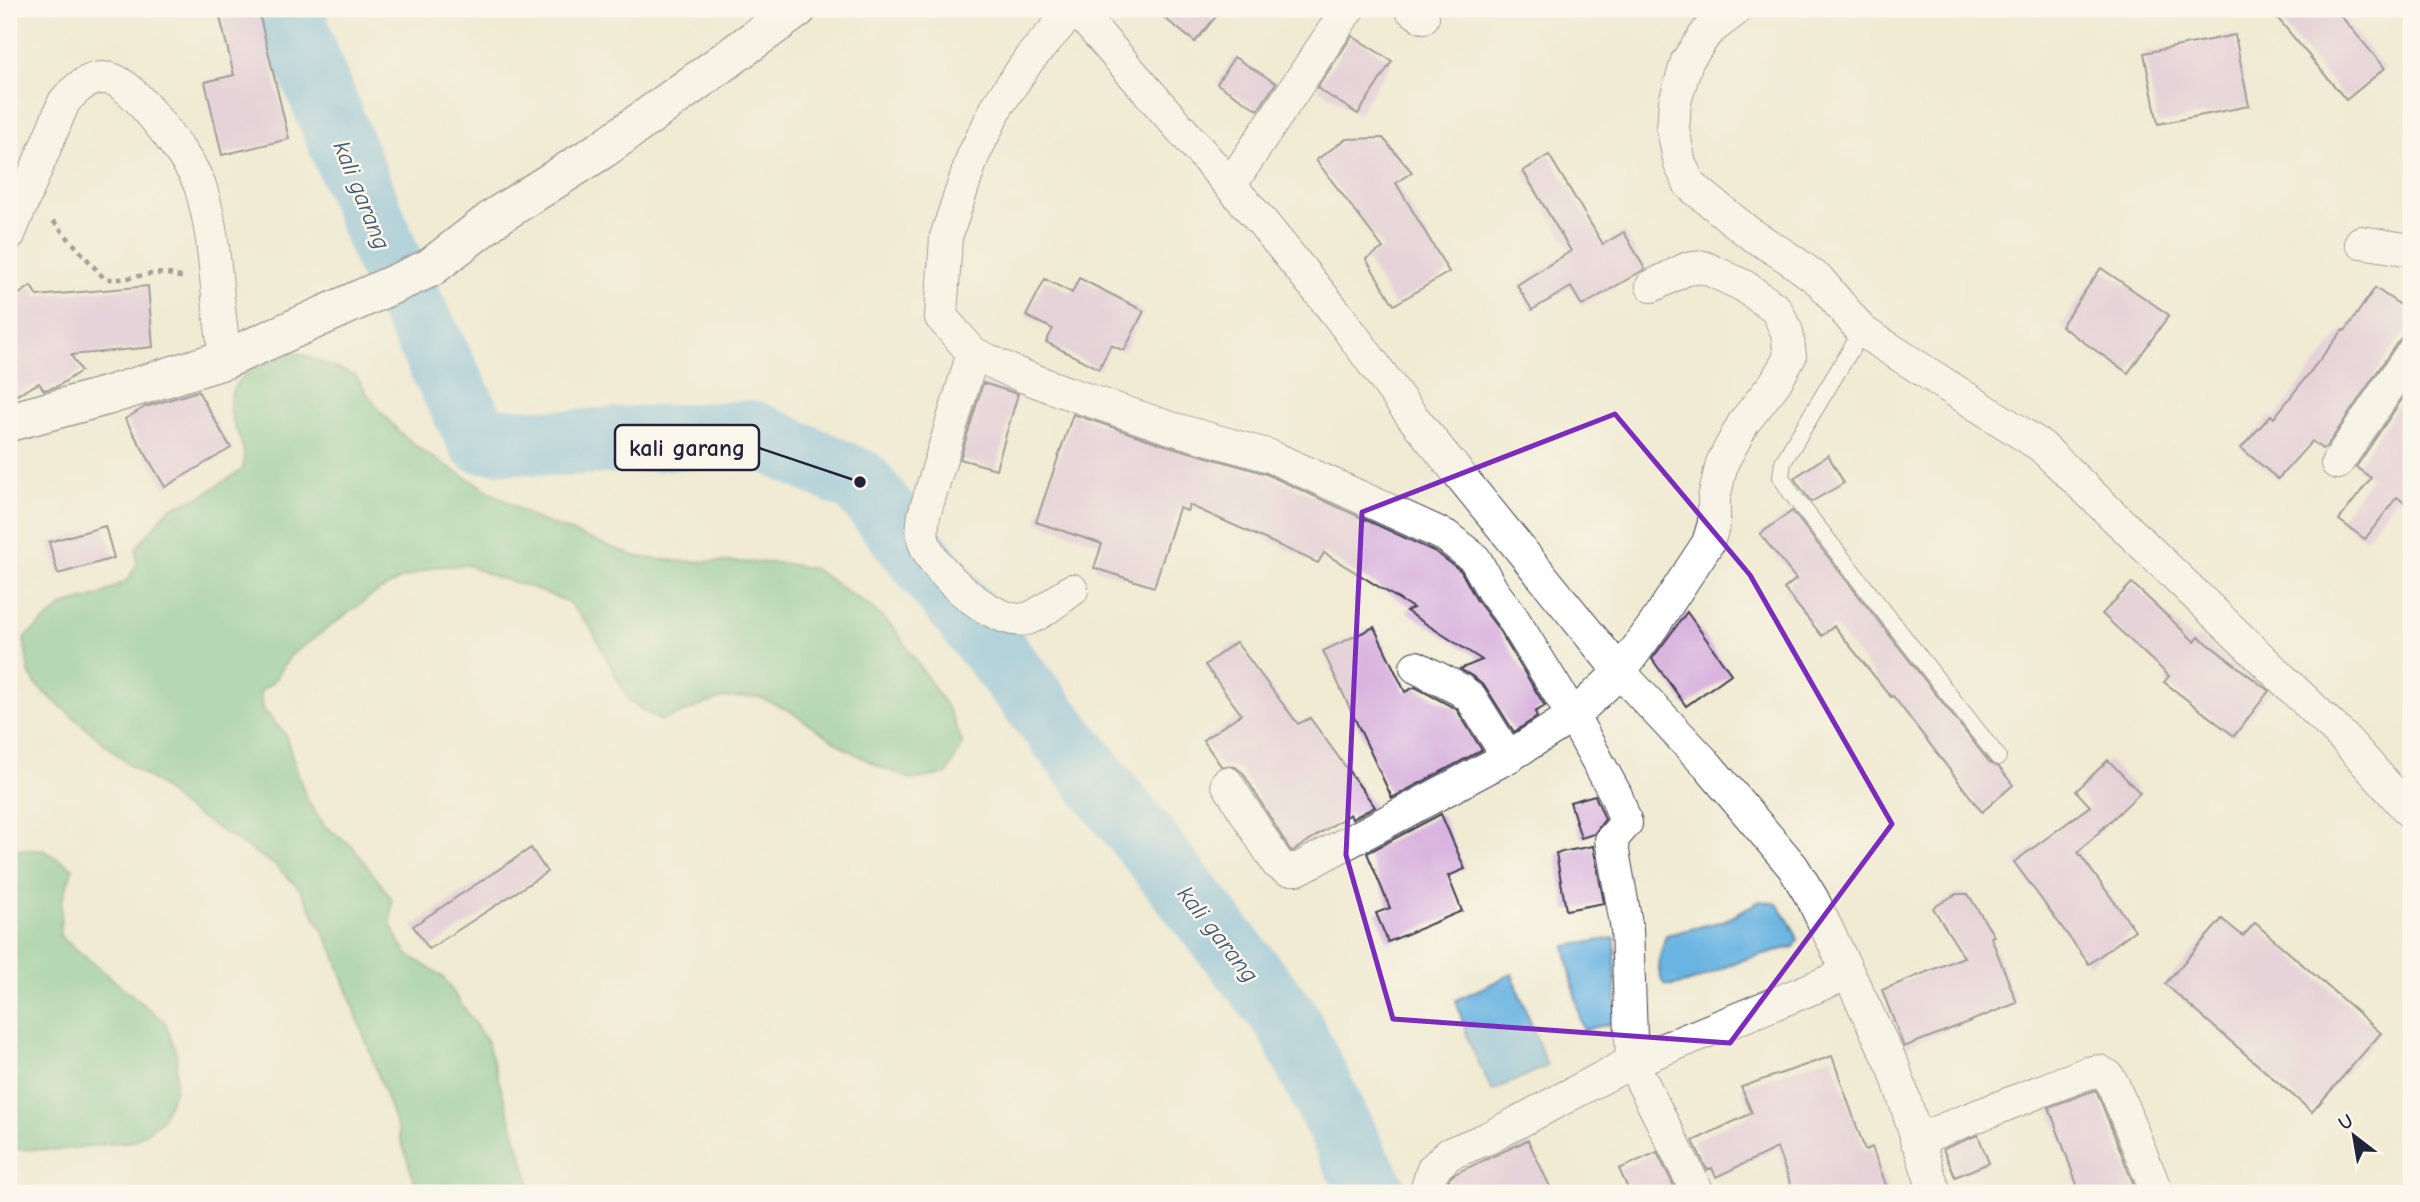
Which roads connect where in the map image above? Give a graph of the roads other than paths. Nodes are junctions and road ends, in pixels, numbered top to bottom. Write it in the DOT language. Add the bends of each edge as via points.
graph roads {
  1 [pos="797,9"];
  2 [pos="1075,9"];
  3 [pos="1348,9"];
  4 [pos="1737,9"];
  5 [pos="1231,184"];
  6 [pos="9,235"];
  7 [pos="2361,242"];
  8 [pos="2411,250"];
  9 [pos="1652,286"];
  10 [pos="1862,331"];
  11 [pos="224,346"];
  12 [pos="973,353"];
  13 [pos="2411,354"];
  14 [pos="9,422"];
  15 [pos="2337,463"];
  16 [pos="1072,590"];
  17 [pos="1416,667"];
  18 [pos="1620,671"];
  19 [pos="1573,716"];
  20 [pos="1508,757"];
  21 [pos="1998,757"];
  22 [pos="1227,783"];
  23 [pos="2411,813"];
  24 [pos="1847,974"];
  25 [pos="1632,1062"];
  26 [pos="1916,1140"];
  27 [pos="1428,1193"];
  28 [pos="1698,1193"];
  29 [pos="1935,1193"];
  30 [pos="2157,1193"];
  1 -- 11 [label="street" via="430,268 310,322"];
  2 -- 5 [label="street"];
  2 -- 12 [label="street" via="1030,58 998,105 973,156 946,237 941,317"];
  3 -- 5 [label="street"];
  4 -- 10 [label="street" via="1707,32 1687,61 1675,102 1673,130 1680,164 1690,185 1820,281"];
  5 -- 18 [label="street"];
  6 -- 11 [label="street" via="65,102 92,80 103,78 125,86 193,168 205,205 218,278"];
  7 -- 8 [label="street"];
  9 -- 18 [label="street" via="1686,269 1704,267 1744,286 1776,309 1787,332 1790,357 1744,422 1722,463 1708,543"];
  10 -- 21 [label="lane" via="1783,462 1781,477"];
  10 -- 23 [label="street" via="2041,446 2345,739"];
  11 -- 14 [label="street" via="106,396"];
  12 -- 16 [label="street" via="924,515 923,540 951,580 1007,619 1028,619"];
  12 -- 19 [label="street" via="1065,392 1270,456 1447,536 1475,559"];
  13 -- 15 [label="street"];
  17 -- 20 [label="street" via="1471,698"];
  18 -- 19 [label="street"];
  18 -- 24 [label="street" via="1793,867"];
  19 -- 20 [label="street"];
  19 -- 25 [label="street" via="1626,822 1611,840 1626,929"];
  20 -- 22 [label="street" via="1298,869 1277,863"];
  24 -- 25 [label="street"];
  24 -- 26 [label="street" via="1894,1068"];
  25 -- 27 [label="street" via="1449,1154 1433,1169"];
  25 -- 28 [label="street"];
  26 -- 29 [label="street"];
  26 -- 30 [label="street" via="2099,1071 2113,1084"];
}
